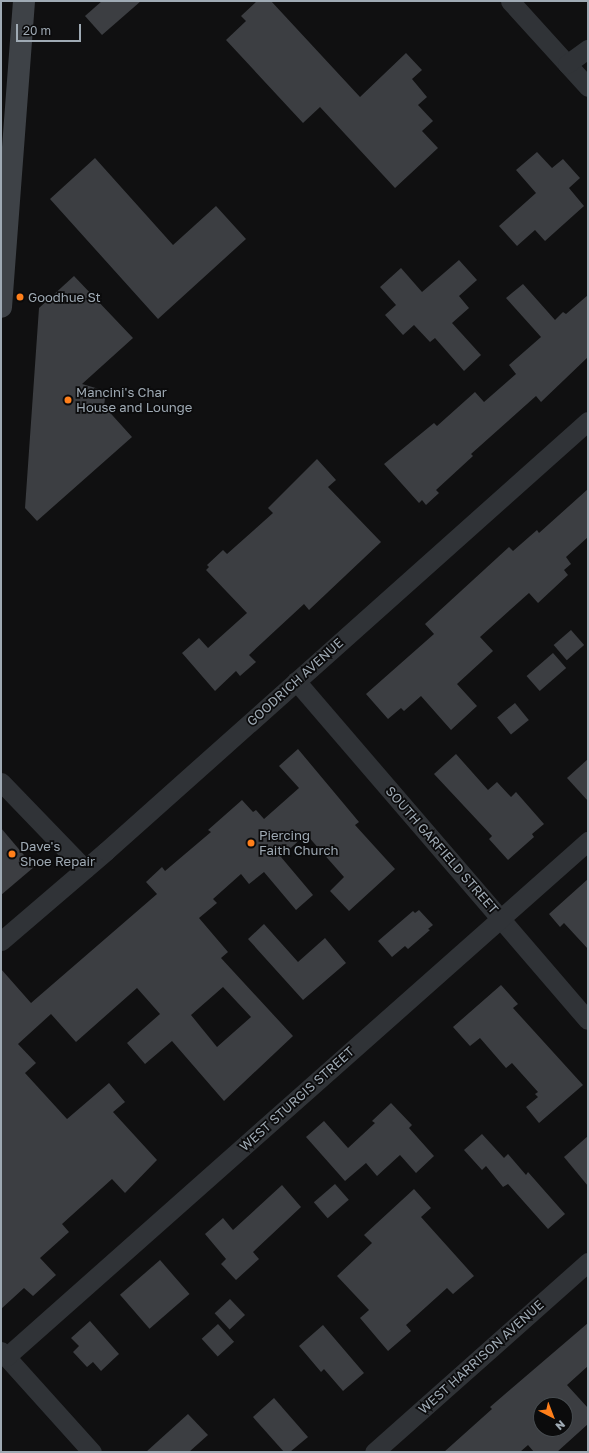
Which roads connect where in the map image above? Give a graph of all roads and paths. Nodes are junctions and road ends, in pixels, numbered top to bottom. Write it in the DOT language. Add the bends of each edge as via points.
graph roads {
  1 [pos="24,1"];
  2 [pos="510,1"];
  3 [pos="588,49"];
  4 [pos="567,64"];
  5 [pos="588,87"];
  6 [pos="4,173"];
  7 [pos="1,307"];
  8 [pos="588,421"];
  9 [pos="296,681"];
  10 [pos="1,782"];
  11 [pos="588,841"];
  12 [pos="85,869"];
  13 [pos="501,918"];
  14 [pos="1,941"];
  15 [pos="588,1020"];
  16 [pos="588,1262"];
  17 [pos="3,1354"];
  18 [pos="92,1452"];
  19 [pos="374,1452"];
  1 -- 6 [label="main road"];
  2 -- 4 [label="street"];
  3 -- 4 [label="street"];
  4 -- 5 [label="street"];
  6 -- 7 [label="main road"];
  8 -- 9 [label="street, GOODRICH AVENUE"];
  9 -- 12 [label="street, GOODRICH AVENUE"];
  9 -- 13 [label="street, SOUTH GARFIELD STREET"];
  10 -- 12 [label="street"];
  11 -- 13 [label="street, WEST STURGIS STREET"];
  12 -- 14 [label="street, GOODRICH AVENUE"];
  13 -- 15 [label="street, SOUTH GARFIELD STREET"];
  13 -- 17 [label="street, WEST STURGIS STREET"];
  16 -- 19 [label="street, WEST HARRISON AVENUE"];
  17 -- 18 [label="street"];
}
